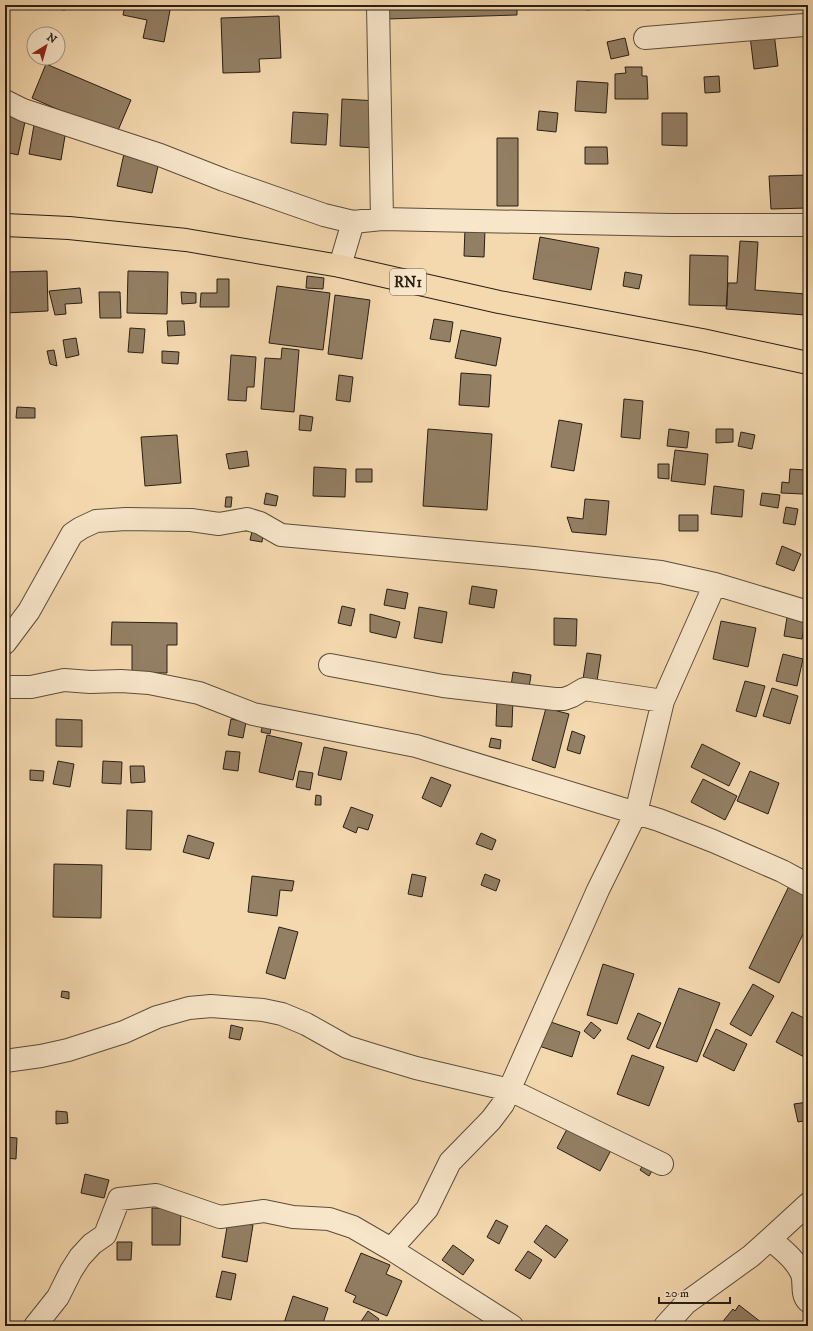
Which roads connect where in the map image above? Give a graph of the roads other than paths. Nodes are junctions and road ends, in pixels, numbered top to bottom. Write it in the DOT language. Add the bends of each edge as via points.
graph roads {
  1 [pos="378,5"];
  2 [pos="808,24"];
  3 [pos="645,38"];
  4 [pos="5,101"];
  5 [pos="382,219"];
  6 [pos="353,222"];
  7 [pos="5,225"];
  8 [pos="808,225"];
  9 [pos="340,266"];
  10 [pos="808,363"];
  11 [pos="715,584"];
  12 [pos="808,612"];
  13 [pos="5,643"];
  14 [pos="330,665"];
  15 [pos="5,687"];
  16 [pos="663,700"];
  17 [pos="636,813"];
  18 [pos="808,885"];
  19 [pos="5,1061"];
  20 [pos="510,1090"];
  21 [pos="662,1164"];
  22 [pos="808,1204"];
  23 [pos="770,1239"];
  24 [pos="391,1249"];
  25 [pos="808,1301"];
  26 [pos="35,1326"];
  27 [pos="512,1326"];
  28 [pos="665,1326"];
  1 -- 5 [label="street"];
  2 -- 3 [label="street"];
  4 -- 6 [label="street" via="23,110 160,155 324,215"];
  5 -- 6 [label="street"];
  5 -- 8 [label="street"];
  6 -- 9 [label="street"];
  7 -- 9 [label="highway, RN1" via="69,228 186,240"];
  9 -- 10 [label="highway, RN1" via="499,302 702,340"];
  11 -- 12 [label="street"];
  11 -- 13 [label="street" via="661,572 281,534 248,519 219,524 192,520 96,521 72,534 30,612"];
  11 -- 16 [label="street"];
  14 -- 16 [label="street" via="443,686 555,699 564,699 584,689"];
  15 -- 17 [label="street" via="31,687 64,680 149,683 199,693 253,714 416,746"];
  16 -- 17 [label="street"];
  17 -- 18 [label="street" via="713,841"];
  17 -- 20 [label="street" via="598,890"];
  19 -- 20 [label="street" via="68,1050 124,1032 156,1017 189,1008 240,1007 282,1014 347,1047 376,1056"];
  20 -- 21 [label="street"];
  20 -- 24 [label="street" via="491,1120 450,1162 427,1209"];
  22 -- 23 [label="street"];
  23 -- 25 [label="street" via="798,1266 803,1276 804,1294"];
  23 -- 28 [label="street" via="751,1256 686,1303"];
  24 -- 26 [label="street" via="353,1227 330,1219 293,1217 264,1211 220,1217 156,1195 120,1199 105,1235 80,1257 58,1297"];
  24 -- 27 [label="street"];
}
